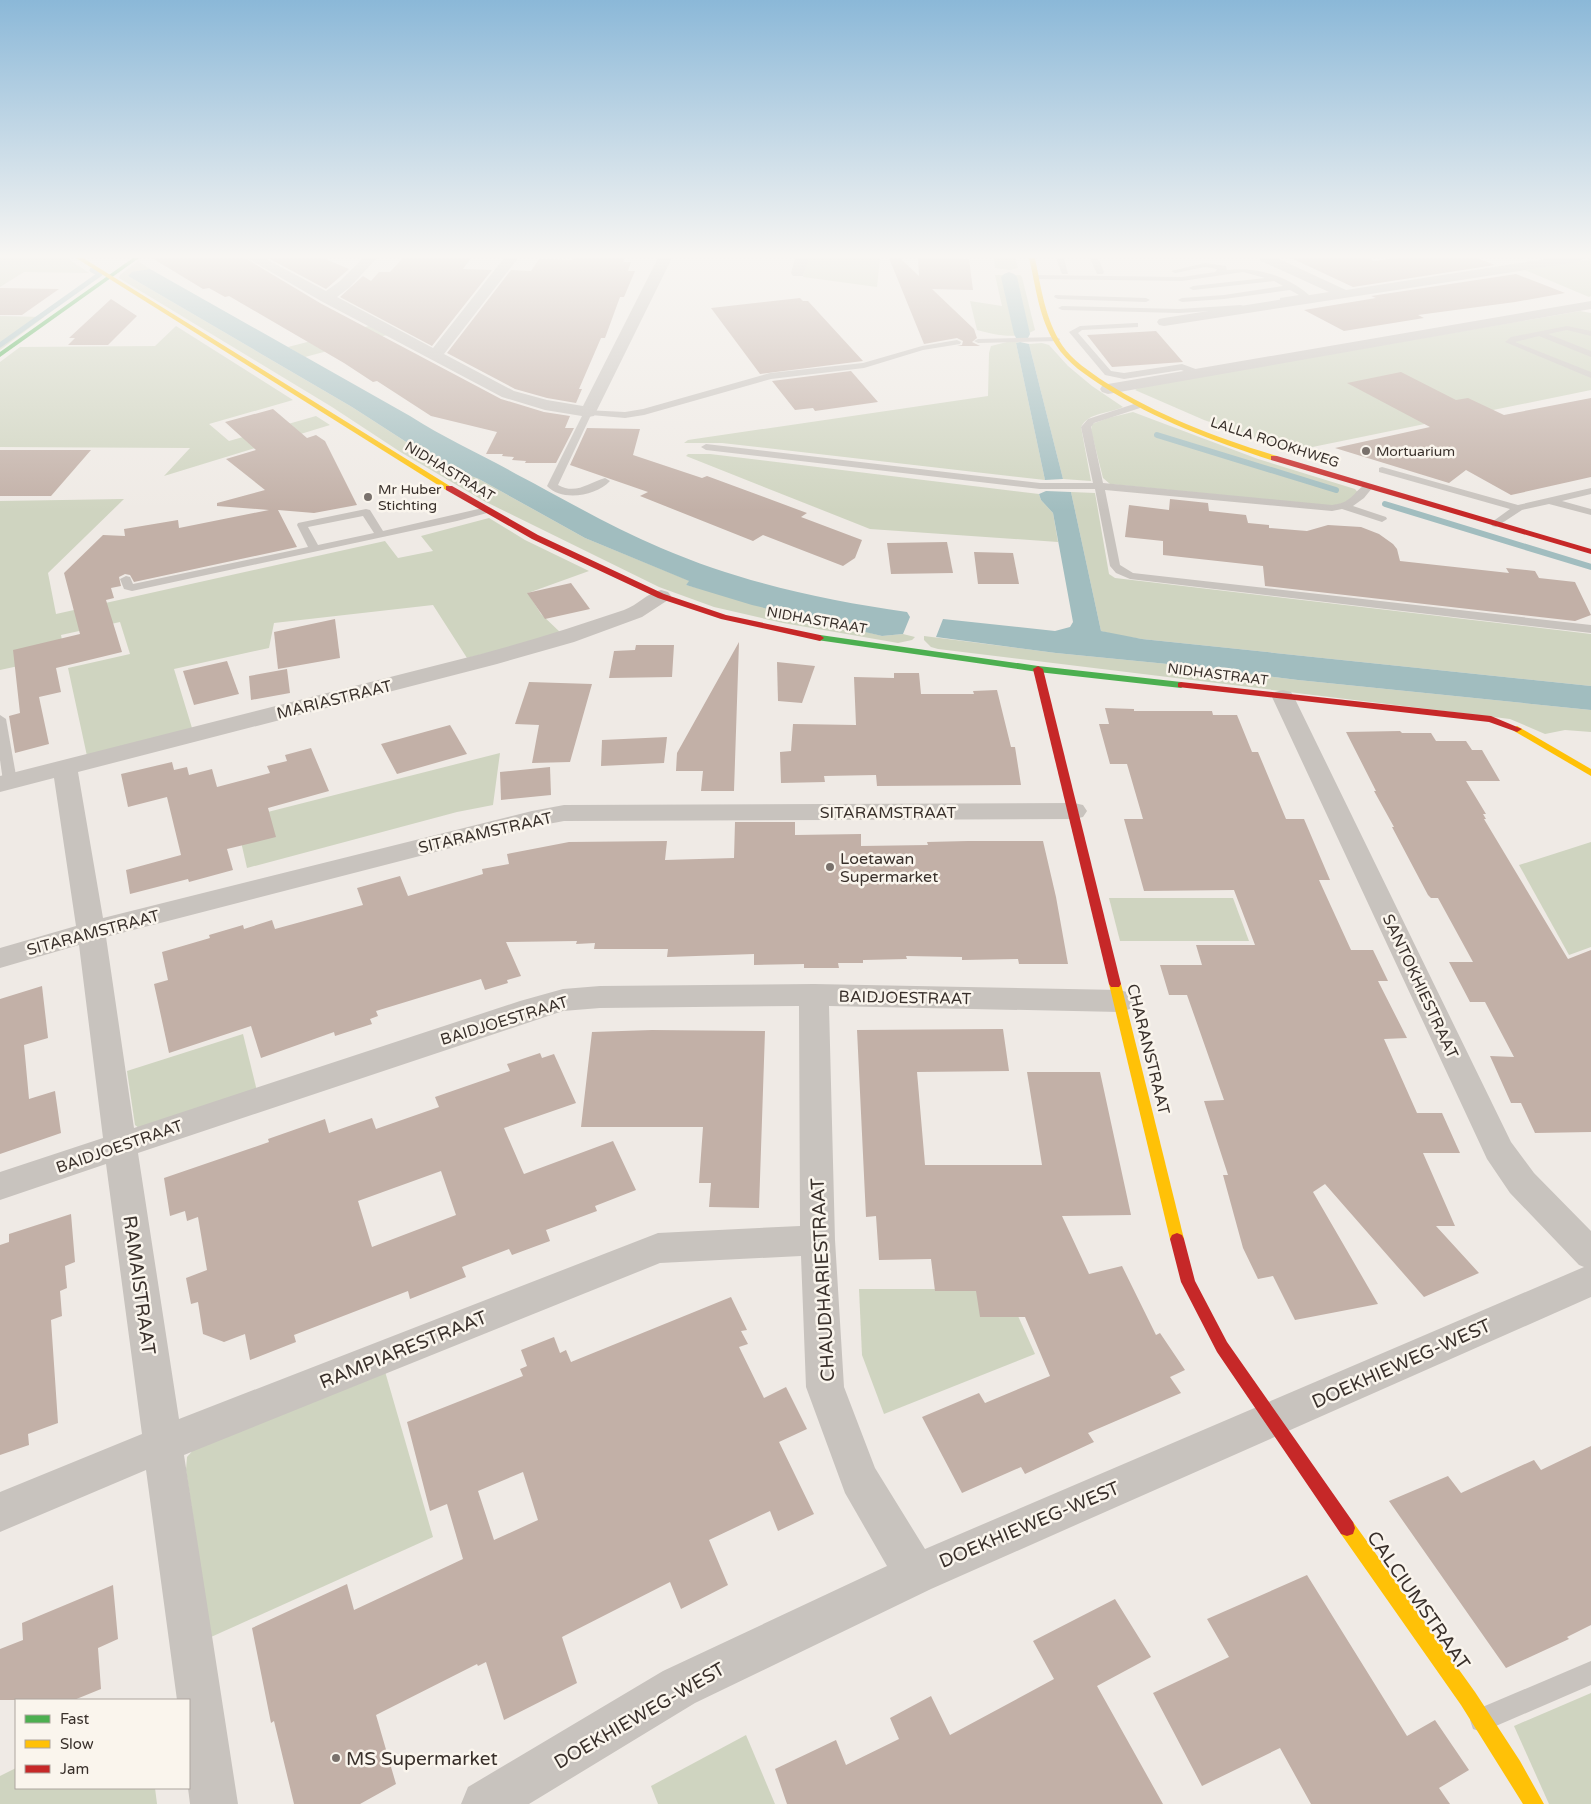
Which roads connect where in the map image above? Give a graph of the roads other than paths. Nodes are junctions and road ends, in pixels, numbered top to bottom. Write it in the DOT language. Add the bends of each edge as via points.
graph roads {
  1 [pos="18,342"];
  2 [pos="214,342"];
  3 [pos="412,342"];
  4 [pos="446,342"];
  5 [pos="623,342"];
  6 [pos="956,342"];
  7 [pos="1059,342"];
  8 [pos="1082,342"];
  9 [pos="1380,342"];
  10 [pos="1509,342"];
  11 [pos="1561,342"];
  12 [pos="435,354"];
  13 [pos="1591,354"];
  14 [pos="0,355"];
  15 [pos="1198,373"];
  16 [pos="1591,375"];
  17 [pos="1108,389"];
  18 [pos="1138,406"];
  19 [pos="588,412"];
  20 [pos="706,447"];
  21 [pos="1382,470"];
  22 [pos="605,481"];
  23 [pos="1099,486"];
  24 [pos="1368,487"];
  25 [pos="1591,491"];
  26 [pos="1548,500"];
  27 [pos="1345,507"];
  28 [pos="1518,508"];
  29 [pos="487,510"];
  30 [pos="1591,512"];
  31 [pos="1382,519"];
  32 [pos="1496,524"];
  33 [pos="380,534"];
  34 [pos="314,548"];
  35 [pos="1591,552"];
  36 [pos="126,579"];
  37 [pos="661,596"];
  38 [pos="1591,628"];
  39 [pos="1038,669"];
  40 [pos="1283,697"];
  41 [pos="0,720"];
  42 [pos="65,767"];
  43 [pos="1591,773"];
  44 [pos="5,783"];
  45 [pos="1074,811"];
  46 [pos="91,931"];
  47 [pos="0,958"];
  48 [pos="814,995"];
  49 [pos="1120,1000"];
  50 [pos="120,1145"];
  51 [pos="0,1186"];
  52 [pos="818,1240"];
  53 [pos="1591,1254"];
  54 [pos="1591,1280"];
  55 [pos="1271,1420"];
  56 [pos="164,1444"];
  57 [pos="0,1512"];
  58 [pos="916,1574"];
  59 [pos="1591,1673"];
  60 [pos="1482,1720"];
  61 [pos="214,1804"];
  62 [pos="485,1804"];
  63 [pos="1534,1804"];
  1 -- 14 [label="street"];
  2 -- 29 [label="street, NIDHASTRAAT"];
  3 -- 12 [label="street"];
  4 -- 12 [label="street"];
  5 -- 19 [label="street"];
  6 -- 19 [label="lane" via="922,348 864,365 770,376 625,416"];
  7 -- 17 [label="street, LALLA ROOKHWEG" via="1075,363"];
  8 -- 15 [label="lane" via="1108,373 1124,376 1182,367"];
  9 -- 15 [label="street"];
  10 -- 16 [label="lane"];
  11 -- 13 [label="lane"];
  12 -- 19 [label="street" via="508,394 545,405"];
  15 -- 17 [label="street"];
  17 -- 18 [label="street, LALLA ROOKHWEG"];
  18 -- 23 [label="lane" via="1091,421 1086,427"];
  18 -- 24 [label="street, LALLA ROOKHWEG" via="1170,422 1230,444"];
  19 -- 22 [label="lane" via="552,486 571,494 590,490"];
  20 -- 23 [label="lane" via="1040,486"];
  21 -- 28 [label="lane"];
  23 -- 27 [label="lane"];
  23 -- 38 [label="lane" via="1115,566 1130,576"];
  24 -- 27 [label="lane" via="1356,502"];
  24 -- 32 [label="street, LALLA ROOKHWEG"];
  25 -- 26 [label="lane"];
  26 -- 28 [label="lane"];
  26 -- 30 [label="lane"];
  27 -- 31 [label="lane"];
  28 -- 32 [label="lane"];
  29 -- 33 [label="lane"];
  29 -- 37 [label="street, NIDHASTRAAT" via="535,537"];
  32 -- 35 [label="street, LALLA ROOKHWEG"];
  33 -- 34 [label="lane"];
  33 -- 34 [label="lane" via="366,512 302,525"];
  34 -- 36 [label="lane" via="132,588 128,587"];
  37 -- 39 [label="street, NIDHASTRAAT" via="724,617 780,630"];
  37 -- 42 [label="street, MARIASTRAAT" via="635,613 566,637"];
  39 -- 40 [label="street, NIDHASTRAAT"];
  39 -- 45 [label="street, CHARANSTRAAT"];
  40 -- 43 [label="street, NIDHASTRAAT" via="1491,719 1537,739"];
  40 -- 53 [label="street, SANTOKHIESTRAAT" via="1499,1150 1522,1183"];
  41 -- 44 [label="lane"];
  42 -- 44 [label="street, MARIASTRAAT"];
  42 -- 46 [label="street, RAMAISTRAAT"];
  45 -- 46 [label="street, SITARAMSTRAAT" via="564,813"];
  45 -- 49 [label="street, CHARANSTRAAT"];
  46 -- 47 [label="street, SITARAMSTRAAT"];
  46 -- 50 [label="street, RAMAISTRAAT"];
  48 -- 49 [label="street, BAIDJOESTRAAT"];
  48 -- 50 [label="street, BAIDJOESTRAAT" via="600,996 563,1000"];
  48 -- 52 [label="street, CHAUDHARIESTRAAT"];
  49 -- 55 [label="street, CHARANSTRAAT" via="1188,1282 1222,1346"];
  50 -- 51 [label="street, BAIDJOESTRAAT"];
  50 -- 56 [label="street, RAMAISTRAAT"];
  52 -- 56 [label="street, RAMPIARESTRAAT" via="658,1248"];
  52 -- 58 [label="street, CHAUDHARIESTRAAT" via="825,1387 859,1479"];
  54 -- 55 [label="street, DOEKHIEWEG-WEST"];
  55 -- 58 [label="street, DOEKHIEWEG-WEST"];
  55 -- 60 [label="street, CALCIUMSTRAAT"];
  56 -- 57 [label="street, RAMPIARESTRAAT"];
  56 -- 61 [label="street, RAMAISTRAAT"];
  58 -- 62 [label="street, DOEKHIEWEG-WEST" via="679,1687"];
  59 -- 60 [label="lane"];
  60 -- 63 [label="street, CALCIUMSTRAAT"];
}
